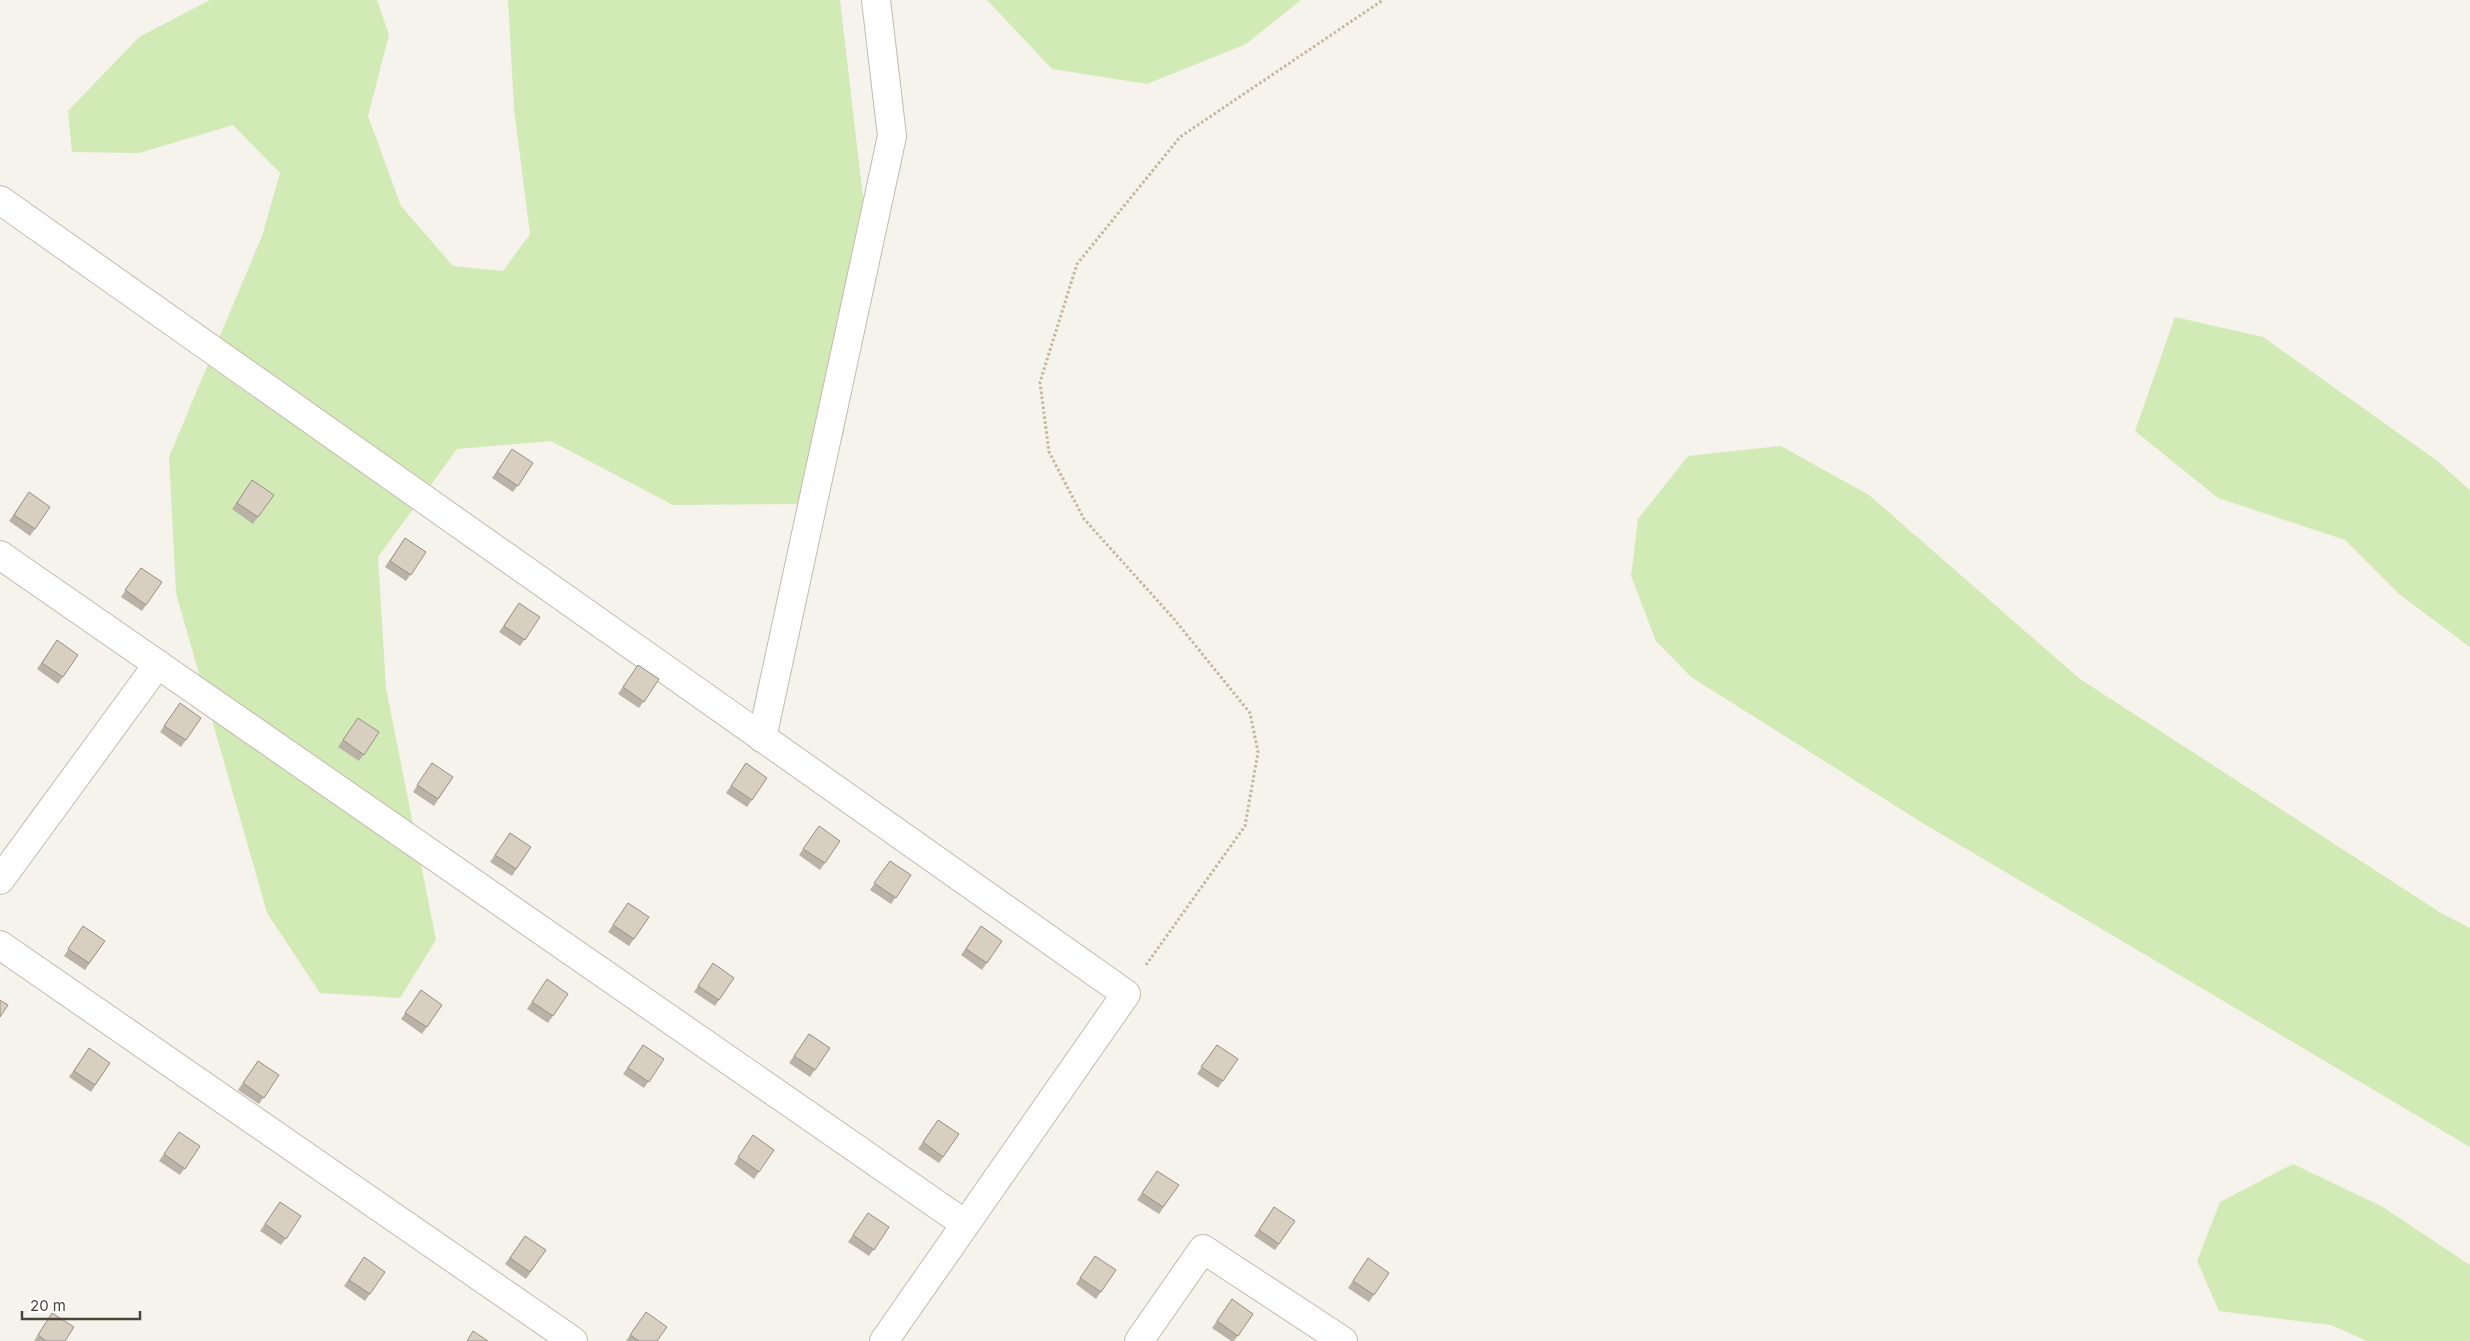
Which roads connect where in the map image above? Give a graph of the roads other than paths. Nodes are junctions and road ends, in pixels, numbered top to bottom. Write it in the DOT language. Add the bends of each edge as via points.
graph roads {
  1 [pos="876,0"];
  2 [pos="0,200"];
  3 [pos="0,554"];
  4 [pos="158,664"];
  5 [pos="762,738"];
  6 [pos="0,880"];
  7 [pos="0,945"];
  8 [pos="965,1224"];
  9 [pos="573,1341"];
  10 [pos="884,1341"];
  11 [pos="1139,1341"];
  12 [pos="1343,1341"];
  1 -- 5 [label="lane" via="892,136"];
  2 -- 5 [label="lane"];
  3 -- 4 [label="lane"];
  4 -- 6 [label="lane"];
  4 -- 8 [label="lane"];
  5 -- 8 [label="lane" via="1126,994"];
  7 -- 9 [label="lane"];
  8 -- 10 [label="lane"];
  11 -- 12 [label="lane" via="1203,1249"];
}
